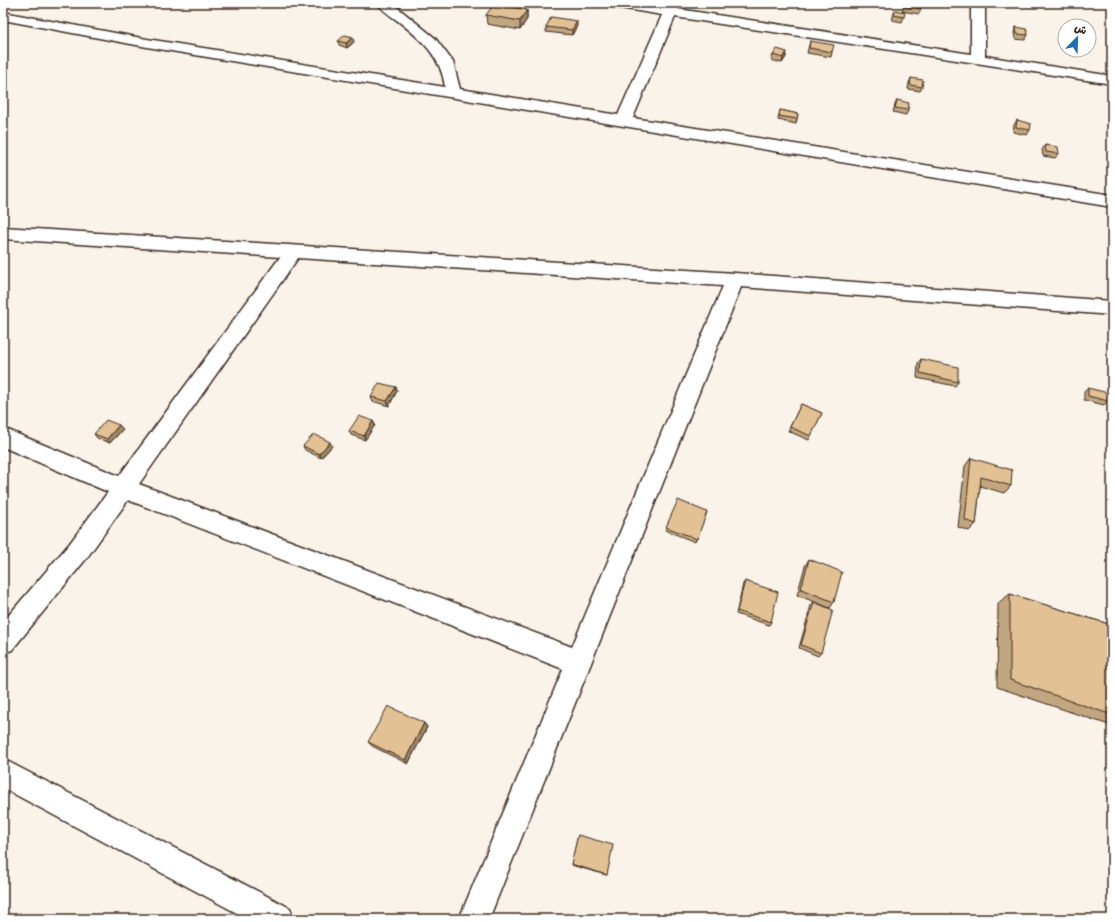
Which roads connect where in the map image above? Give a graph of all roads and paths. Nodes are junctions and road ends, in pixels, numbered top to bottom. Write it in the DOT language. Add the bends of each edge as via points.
graph roads {
  1 [pos="384,3"];
  2 [pos="614,3"];
  3 [pos="978,3"];
  4 [pos="672,8"];
  5 [pos="3,16"];
  6 [pos="978,59"];
  7 [pos="1112,80"];
  8 [pos="453,94"];
  9 [pos="622,122"];
  10 [pos="1112,201"];
  11 [pos="3,232"];
  12 [pos="293,252"];
  13 [pos="735,280"];
  14 [pos="1112,308"];
  15 [pos="3,438"];
  16 [pos="123,488"];
  17 [pos="3,641"];
  18 [pos="579,662"];
  19 [pos="3,772"];
  20 [pos="279,919"];
  21 [pos="474,919"];
  1 -- 8 [label="street" via="438,47 450,69"];
  2 -- 4 [label="street"];
  3 -- 6 [label="street"];
  4 -- 6 [label="street"];
  4 -- 9 [label="street"];
  5 -- 8 [label="street" via="147,44"];
  6 -- 7 [label="street"];
  8 -- 9 [label="street"];
  9 -- 10 [label="street"];
  11 -- 12 [label="street"];
  12 -- 13 [label="street"];
  12 -- 16 [label="street"];
  13 -- 14 [label="street"];
  13 -- 18 [label="street"];
  15 -- 16 [label="street"];
  16 -- 17 [label="street" via="78,551"];
  16 -- 18 [label="street"];
  18 -- 21 [label="street"];
  19 -- 20 [label="street"];
}
